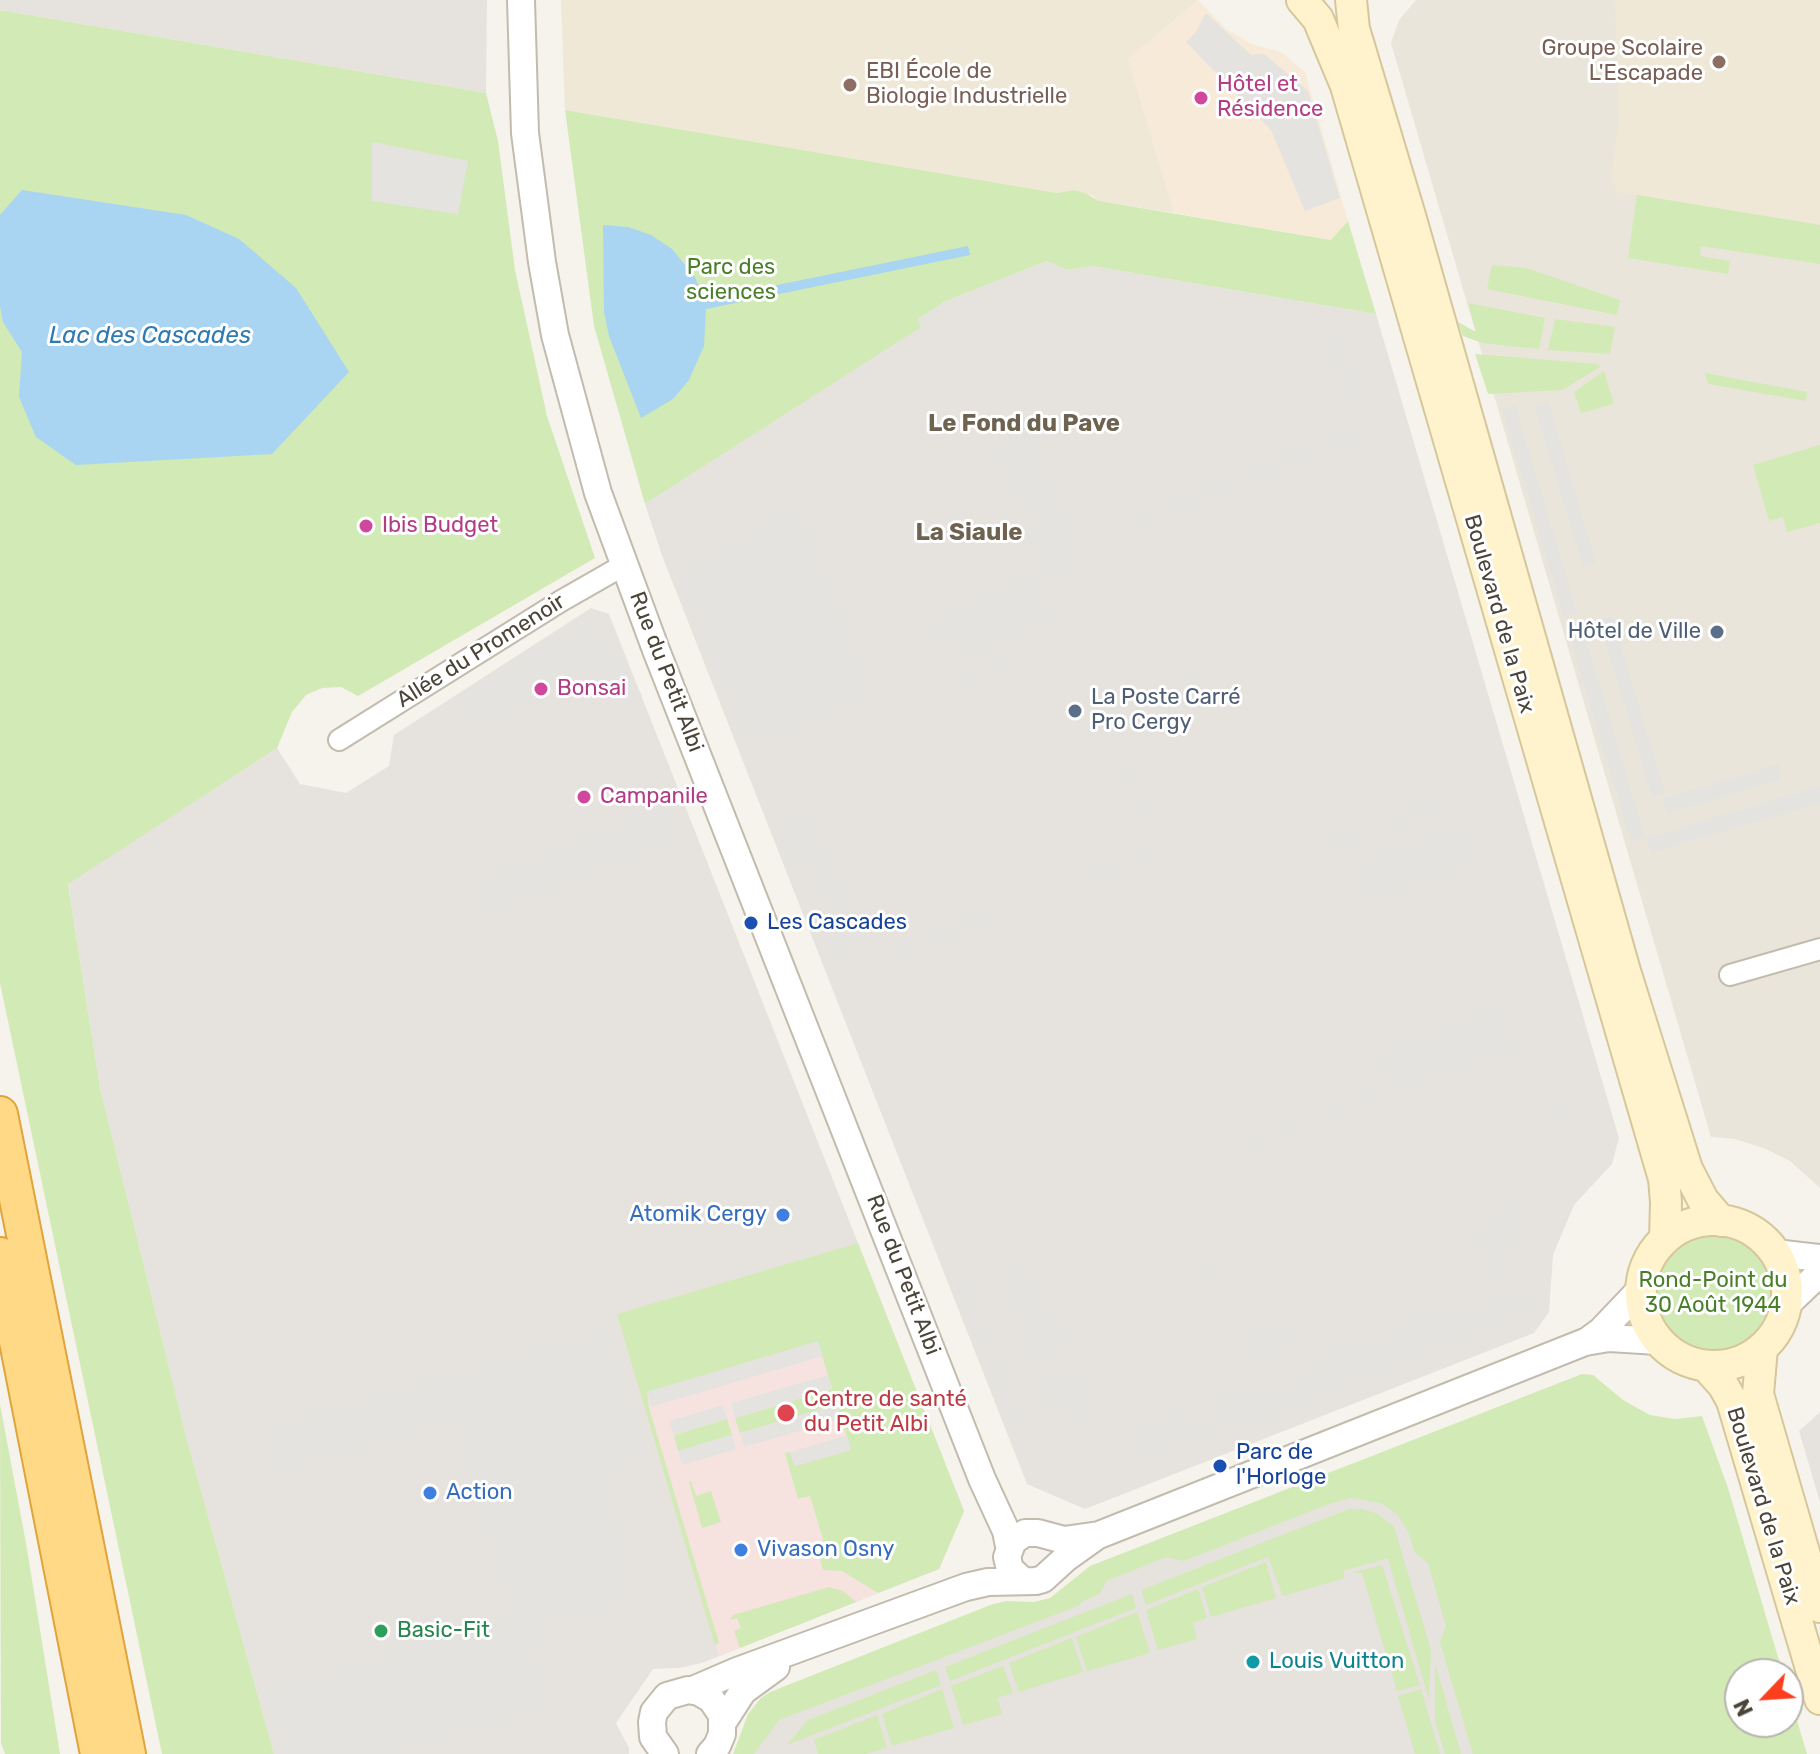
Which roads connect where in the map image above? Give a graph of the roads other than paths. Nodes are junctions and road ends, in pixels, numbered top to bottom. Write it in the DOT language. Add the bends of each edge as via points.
graph roads {
  1 [pos="521,0"];
  2 [pos="1302,0"];
  3 [pos="1351,0"];
  4 [pos="624,565"];
  5 [pos="339,740"];
  6 [pos="1820,949"];
  7 [pos="1730,975"];
  8 [pos="0,1114"];
  9 [pos="1721,1221"];
  10 [pos="1665,1239"];
  11 [pos="1775,1253"];
  12 [pos="0,1255"];
  13 [pos="1820,1258"];
  14 [pos="1820,1273"];
  15 [pos="1641,1289"];
  16 [pos="1786,1305"];
  17 [pos="1658,1341"];
  18 [pos="1585,1342"];
  19 [pos="1762,1348"];
  20 [pos="1706,1366"];
  21 [pos="1099,1535"];
  22 [pos="1023,1543"];
  23 [pos="56,1544"];
  24 [pos="1053,1569"];
  25 [pos="1022,1580"];
  26 [pos="966,1587"];
  27 [pos="1820,1607"];
  28 [pos="104,1636"];
  29 [pos="821,1642"];
  30 [pos="693,1690"];
  31 [pos="1820,1699"];
  32 [pos="723,1722"];
  33 [pos="659,1751"];
  34 [pos="73,1754"];
  35 [pos="98,1754"];
  36 [pos="128,1754"];
  37 [pos="146,1754"];
  38 [pos="710,1754"];
  1 -- 4 [label="street, Rue du Petit Albi" via="525,133 544,277 575,418"];
  2 -- 10 [label="main road, Boulevard de la Paix" via="1318,19 1350,101 1664,1179"];
  3 -- 9 [label="main road, Boulevard de la Paix" via="1354,29 1630,986 1687,1169"];
  4 -- 5 [label="street, Allée du Promenoir"];
  4 -- 22 [label="street, Rue du Petit Albi" via="990,1495"];
  6 -- 7 [label="street"];
  8 -- 28 [label="highway"];
  9 -- 10 [label="main road" via="1691,1224"];
  9 -- 11 [label="main road" via="1752,1231"];
  10 -- 15 [label="main road" via="1648,1261"];
  11 -- 13 [label="street"];
  11 -- 16 [label="main road" via="1786,1282"];
  12 -- 23 [label="highway"];
  14 -- 16 [label="street"];
  15 -- 17 [label="main road" via="1644,1317"];
  15 -- 18 [label="street"];
  16 -- 19 [label="main road" via="1775,1333"];
  17 -- 18 [label="street"];
  17 -- 20 [label="main road" via="1683,1360"];
  18 -- 21 [label="street"];
  19 -- 20 [label="main road" via="1732,1364"];
  19 -- 27 [label="main road, Boulevard de la Paix" via="1758,1394"];
  20 -- 31 [label="main road, Boulevard de la Paix" via="1732,1401"];
  21 -- 22 [label="street"];
  21 -- 24 [label="street"];
  22 -- 24 [label="street" via="1056,1550"];
  22 -- 25 [label="street" via="1010,1569"];
  22 -- 26 [label="street"];
  23 -- 34 [label="highway"];
  23 -- 35 [label="highway"];
  24 -- 25 [label="street" via="1036,1581"];
  25 -- 26 [label="street"];
  26 -- 29 [label="street"];
  28 -- 36 [label="highway"];
  28 -- 37 [label="highway" via="128,1672"];
  29 -- 30 [label="street"];
  29 -- 32 [label="street" via="751,1683"];
  30 -- 32 [label="street" via="716,1703"];
  30 -- 33 [label="street" via="675,1692 659,1703 652,1722"];
  32 -- 38 [label="street"];
}
